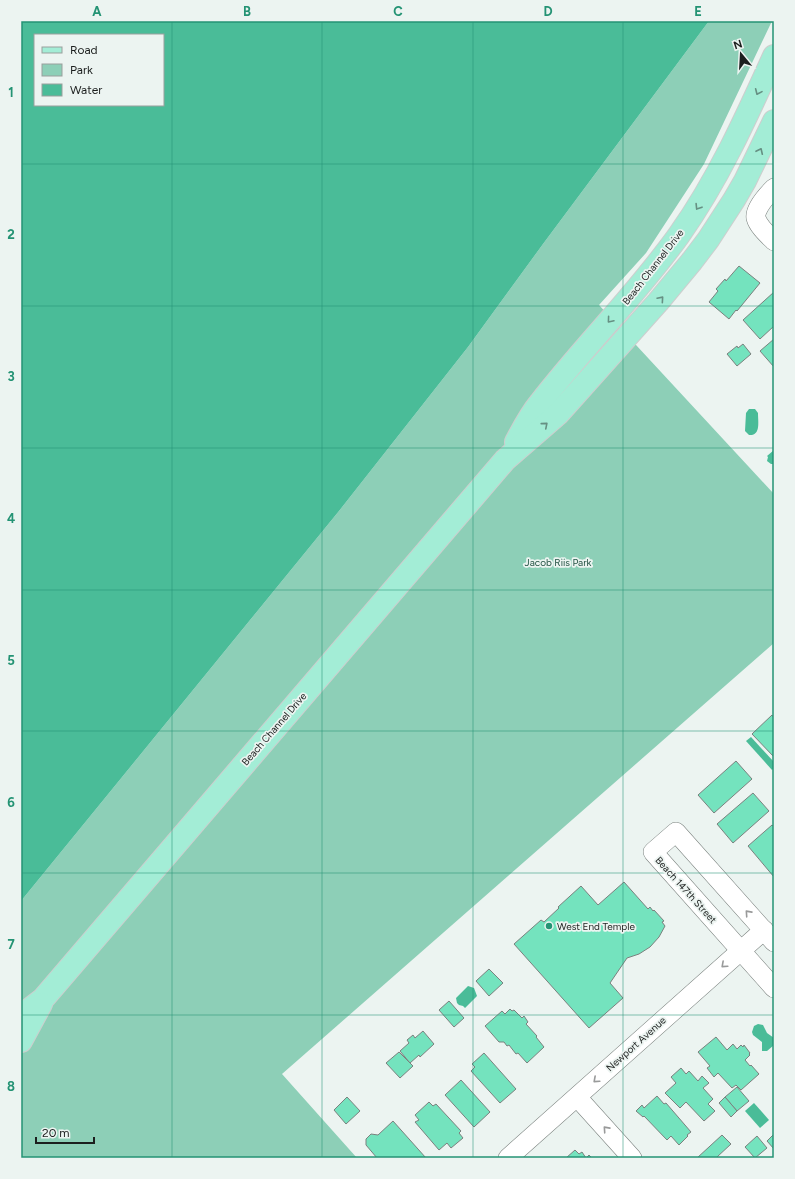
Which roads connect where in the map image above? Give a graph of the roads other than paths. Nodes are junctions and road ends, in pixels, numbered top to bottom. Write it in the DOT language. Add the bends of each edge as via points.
graph roads {
  1 [pos="774,56"];
  2 [pos="774,121"];
  3 [pos="774,188"];
  4 [pos="774,241"];
  5 [pos="505,460"];
  6 [pos="769,936"];
  7 [pos="740,951"];
  8 [pos="774,988"];
  9 [pos="43,999"];
  10 [pos="21,1016"];
  11 [pos="21,1041"];
  12 [pos="577,1097"];
  13 [pos="508,1158"];
  14 [pos="632,1158"];
  1 -- 5 [label="main road, Beach Channel Drive, one-way" via="736,138 696,210 657,263 539,404"];
  5 -- 2 [label="main road, Beach Channel Drive, one-way" via="558,414 692,261 742,187"];
  3 -- 4 [label="street" via="758,209 756,219"];
  5 -- 9 [label="main road, Beach Channel Drive"];
  6 -- 7 [label="street, Newport Avenue"];
  6 -- 7 [label="street, Beach 147th Street, one-way" via="676,832 652,852"];
  7 -- 8 [label="street, Beach 147th Street"];
  7 -- 12 [label="street, Newport Avenue, one-way"];
  9 -- 10 [label="main road, Beach Channel Drive"];
  9 -- 11 [label="main road, Beach Channel Drive"];
  12 -- 13 [label="street, Newport Avenue"];
  14 -- 12 [label="street, one-way"];
}
